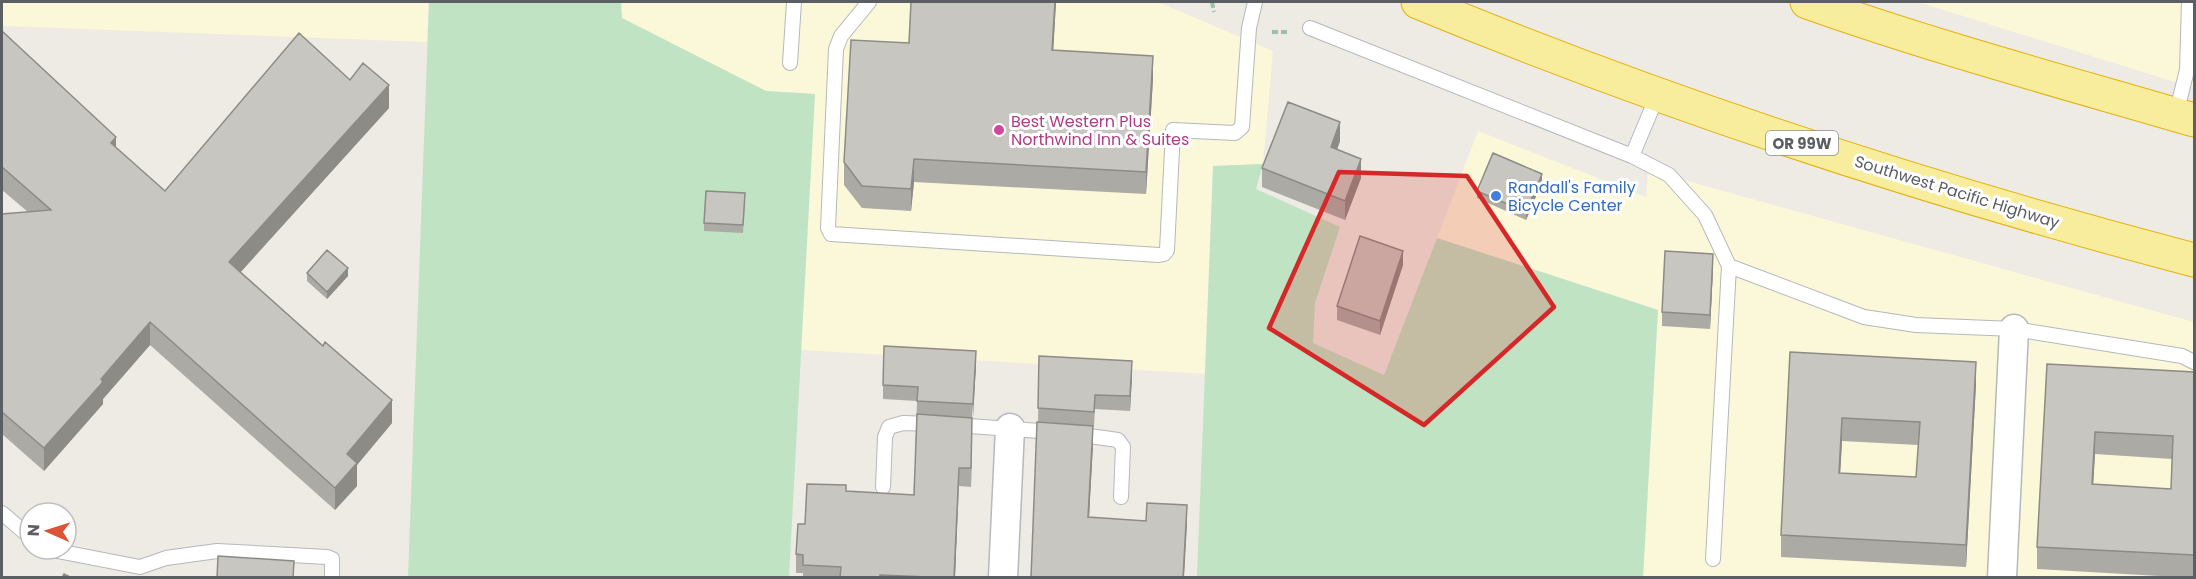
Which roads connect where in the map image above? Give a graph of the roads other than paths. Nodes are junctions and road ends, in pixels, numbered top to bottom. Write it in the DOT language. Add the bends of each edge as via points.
graph roads {
  1 [pos="794,2"];
  2 [pos="868,2"];
  3 [pos="1255,2"];
  4 [pos="1418,2"];
  5 [pos="1807,2"];
  6 [pos="2189,2"];
  7 [pos="1310,28"];
  8 [pos="790,63"];
  9 [pos="1658,93"];
  10 [pos="2185,117"];
  11 [pos="1632,156"];
  12 [pos="2194,260"];
  13 [pos="1729,266"];
  14 [pos="2014,329"];
  15 [pos="2194,362"];
  16 [pos="1010,428"];
  17 [pos="883,487"];
  18 [pos="1121,497"];
  19 [pos="2,513"];
  20 [pos="18,527"];
  21 [pos="78,556"];
  22 [pos="1713,559"];
  23 [pos="144,572"];
  24 [pos="332,578"];
  25 [pos="1003,578"];
  26 [pos="2002,578"];
  1 -- 8 [label="lane"];
  2 -- 3 [label="lane" via="841,36 836,49 828,228 831,234 1164,254 1173,130 1239,132"];
  4 -- 9 [label="highway, Southwest Pacific Highway / OR 99W"];
  5 -- 10 [label="highway" via="1968,55"];
  6 -- 10 [label="lane"];
  7 -- 11 [label="lane"];
  9 -- 11 [label="lane"];
  9 -- 12 [label="highway, Southwest Pacific Highway / OR 99W" via="1926,185"];
  11 -- 13 [label="lane" via="1669,175 1705,215"];
  13 -- 14 [label="lane" via="1864,317 1916,325"];
  13 -- 22 [label="lane"];
  14 -- 15 [label="lane" via="2182,356"];
  14 -- 26 [label="street"];
  16 -- 17 [label="lane" via="895,424 885,437"];
  16 -- 18 [label="lane" via="1118,440 1123,447"];
  16 -- 25 [label="street"];
  19 -- 20 [label="lane"];
  21 -- 23 [label="lane"];
  23 -- 24 [label="lane" via="166,558 228,552 327,557 332,559"];
}
